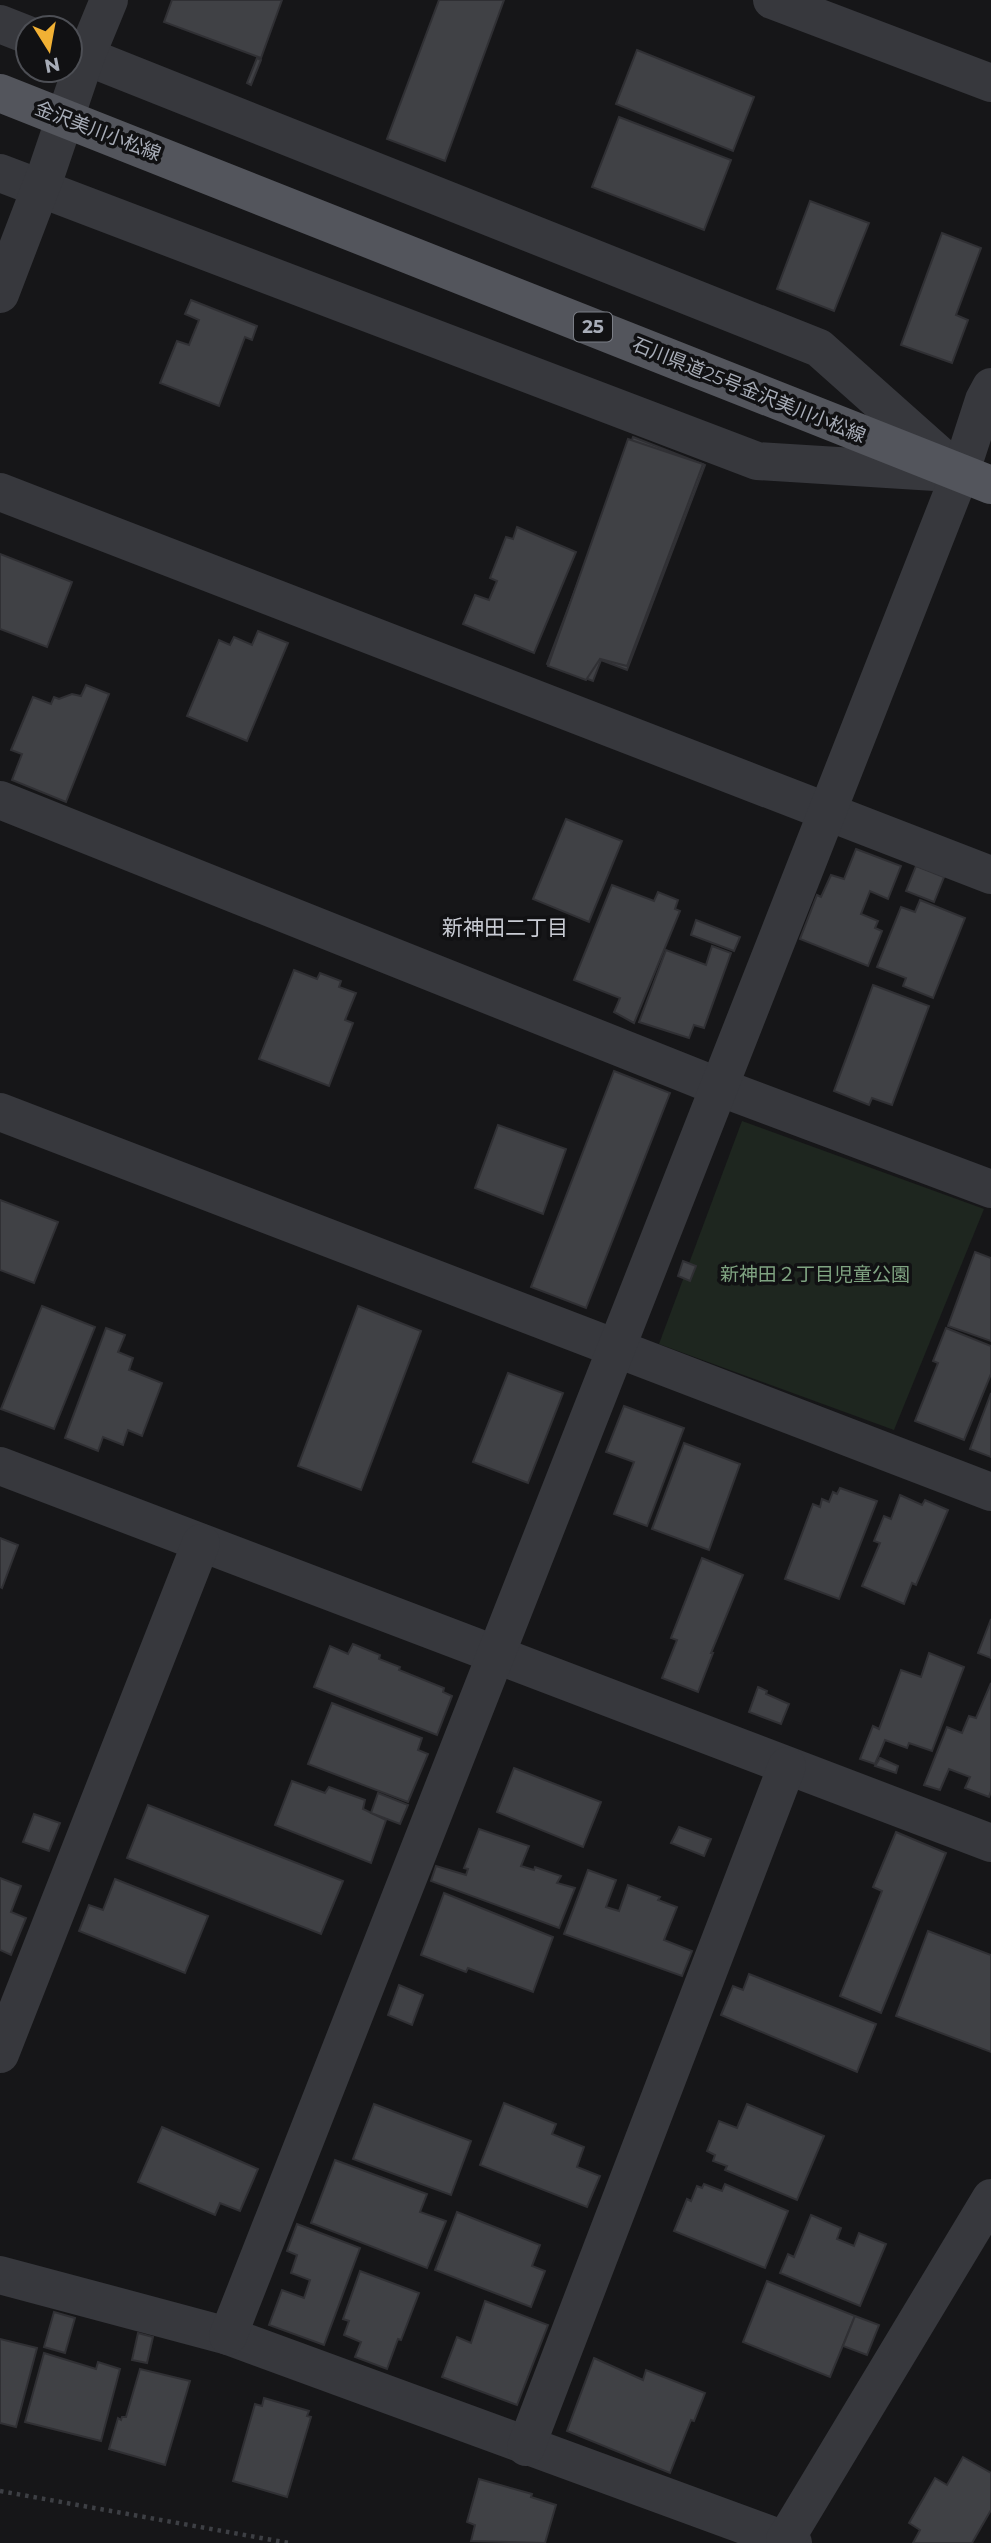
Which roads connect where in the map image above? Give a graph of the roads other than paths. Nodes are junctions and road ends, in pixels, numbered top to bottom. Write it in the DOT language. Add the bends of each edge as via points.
graph roads {
  1 [pos="109,0"];
  2 [pos="772,0"];
  3 [pos="84,43"];
  4 [pos="84,55"];
  5 [pos="991,83"];
  6 [pos="69,84"];
  7 [pos="0,93"];
  8 [pos="196,169"];
  9 [pos="0,173"];
  10 [pos="40,187"];
  11 [pos="0,294"];
  12 [pos="991,387"];
  13 [pos="975,480"];
  14 [pos="0,492"];
  15 [pos="0,800"];
  16 [pos="827,812"];
  17 [pos="991,876"];
  18 [pos="719,1087"];
  19 [pos="0,1112"];
  20 [pos="991,1189"];
  21 [pos="617,1348"];
  22 [pos="0,1466"];
  23 [pos="991,1492"];
  24 [pos="201,1543"];
  25 [pos="496,1654"];
  26 [pos="788,1766"];
  27 [pos="991,1843"];
  28 [pos="0,2053"];
  29 [pos="991,2198"];
  30 [pos="0,2275"];
  31 [pos="228,2336"];
  32 [pos="526,2447"];
  33 [pos="789,2541"];
  1 -- 3 [label="street"];
  2 -- 5 [label="street"];
  4 -- 13 [label="street" via="819,348"];
  6 -- 10 [label="street"];
  7 -- 8 [label="main road, 金沢美川小松線 / 25"];
  8 -- 13 [label="main road, 石川県道25号金沢美川小松線 / 25"];
  9 -- 10 [label="street"];
  10 -- 11 [label="street"];
  10 -- 13 [label="street" via="757,461"];
  12 -- 13 [label="street" via="984,400"];
  13 -- 16 [label="street"];
  14 -- 16 [label="street"];
  15 -- 18 [label="street"];
  16 -- 17 [label="street"];
  16 -- 18 [label="street"];
  18 -- 20 [label="street"];
  18 -- 21 [label="street"];
  19 -- 21 [label="street"];
  21 -- 23 [label="street"];
  21 -- 25 [label="street"];
  22 -- 24 [label="street"];
  24 -- 25 [label="street"];
  24 -- 28 [label="street"];
  25 -- 26 [label="street"];
  25 -- 31 [label="street"];
  26 -- 27 [label="street"];
  26 -- 32 [label="street"];
  29 -- 33 [label="street"];
  30 -- 31 [label="street"];
  31 -- 32 [label="street"];
  32 -- 33 [label="street"];
}
